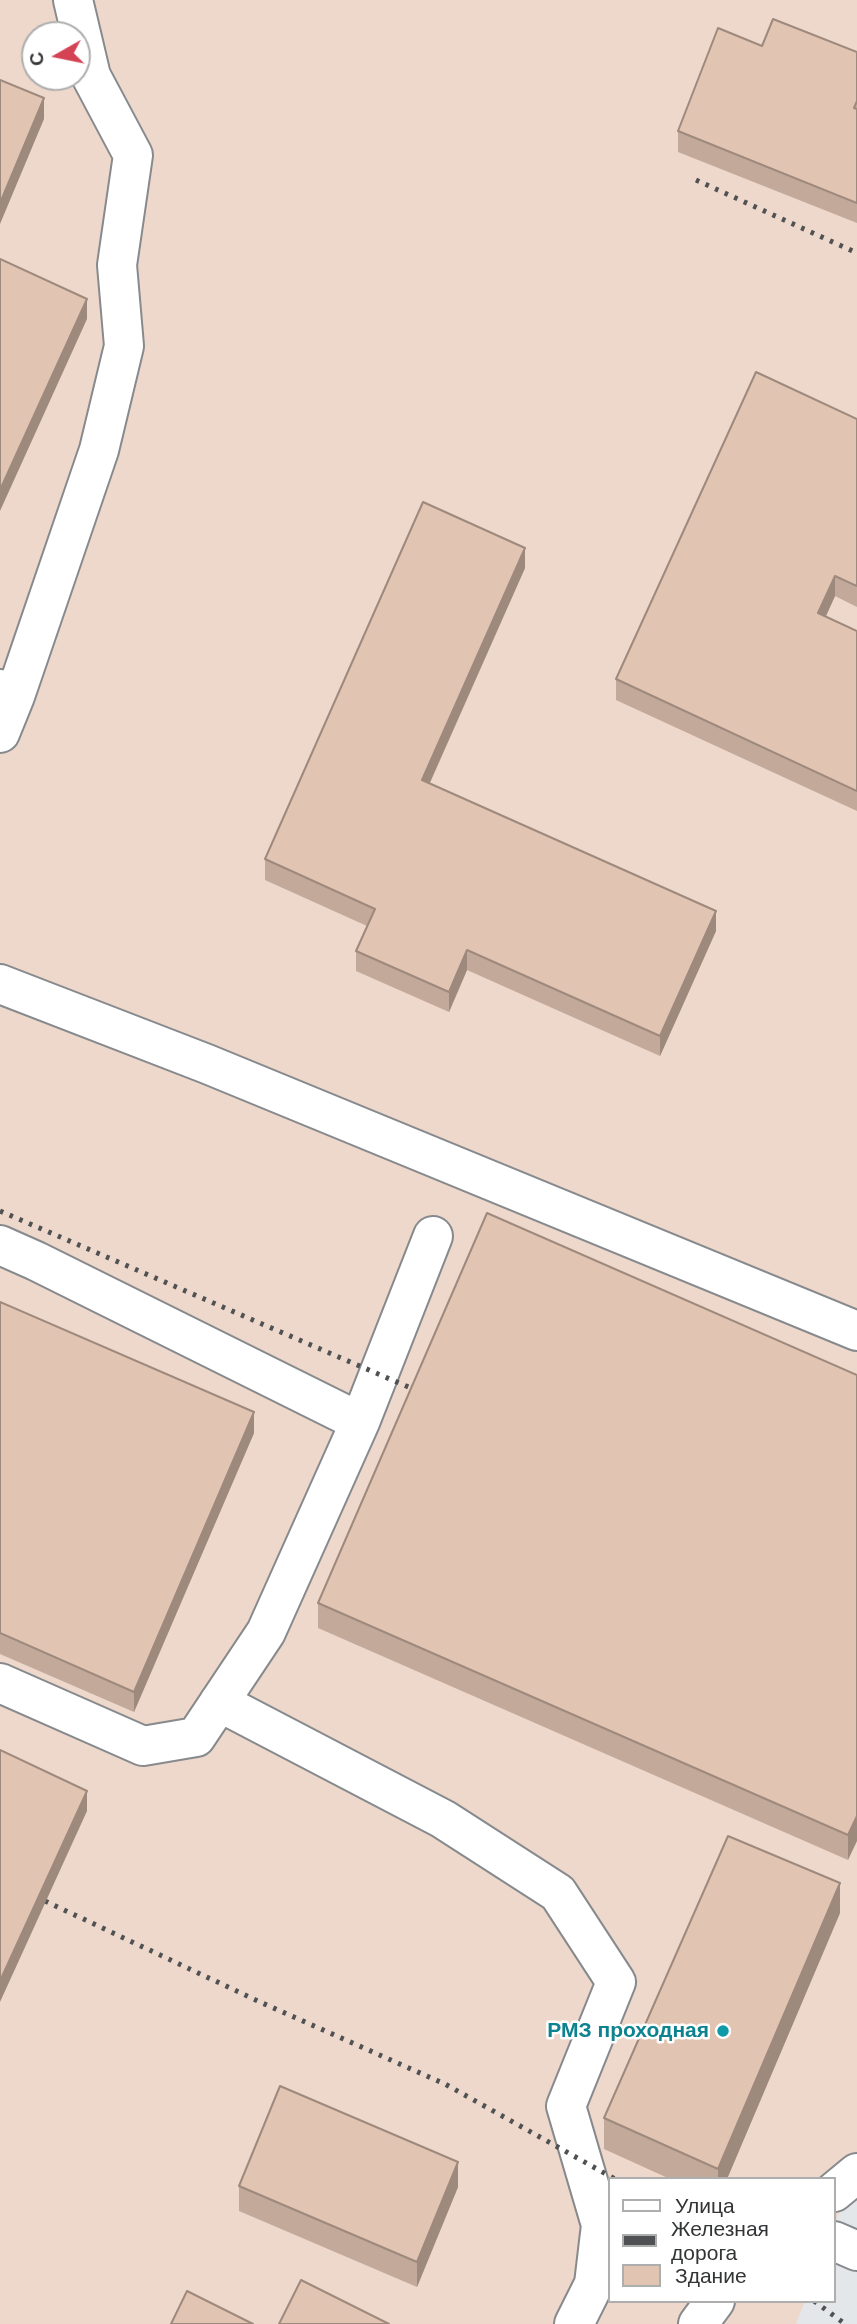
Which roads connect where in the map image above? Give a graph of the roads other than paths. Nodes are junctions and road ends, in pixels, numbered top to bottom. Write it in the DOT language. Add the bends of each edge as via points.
graph roads {
  1 [pos="73,0"];
  2 [pos="7,693"];
  3 [pos="0,733"];
  4 [pos="0,984"];
  5 [pos="433,1237"];
  6 [pos="0,1245"];
  7 [pos="857,1331"];
  8 [pos="360,1422"];
  9 [pos="0,1683"];
  10 [pos="219,1702"];
  11 [pos="857,2173"];
  12 [pos="836,2190"];
  13 [pos="836,2242"];
  14 [pos="857,2251"];
  15 [pos="714,2303"];
  16 [pos="574,2324"];
  17 [pos="698,2324"];
  1 -- 2 [label="street" via="91,76 133,155 117,265 124,346 99,450"];
  2 -- 3 [label="street"];
  4 -- 7 [label="street" via="207,1064"];
  5 -- 8 [label="street"];
  6 -- 8 [label="street"];
  8 -- 10 [label="street" via="266,1632"];
  9 -- 10 [label="street" via="143,1746 195,1737"];
  10 -- 16 [label="street" via="443,1819 558,1893 616,1983 566,2106 601,2225 594,2284"];
  11 -- 12 [label="street"];
  13 -- 14 [label="street"];
  15 -- 17 [label="street"];
}
